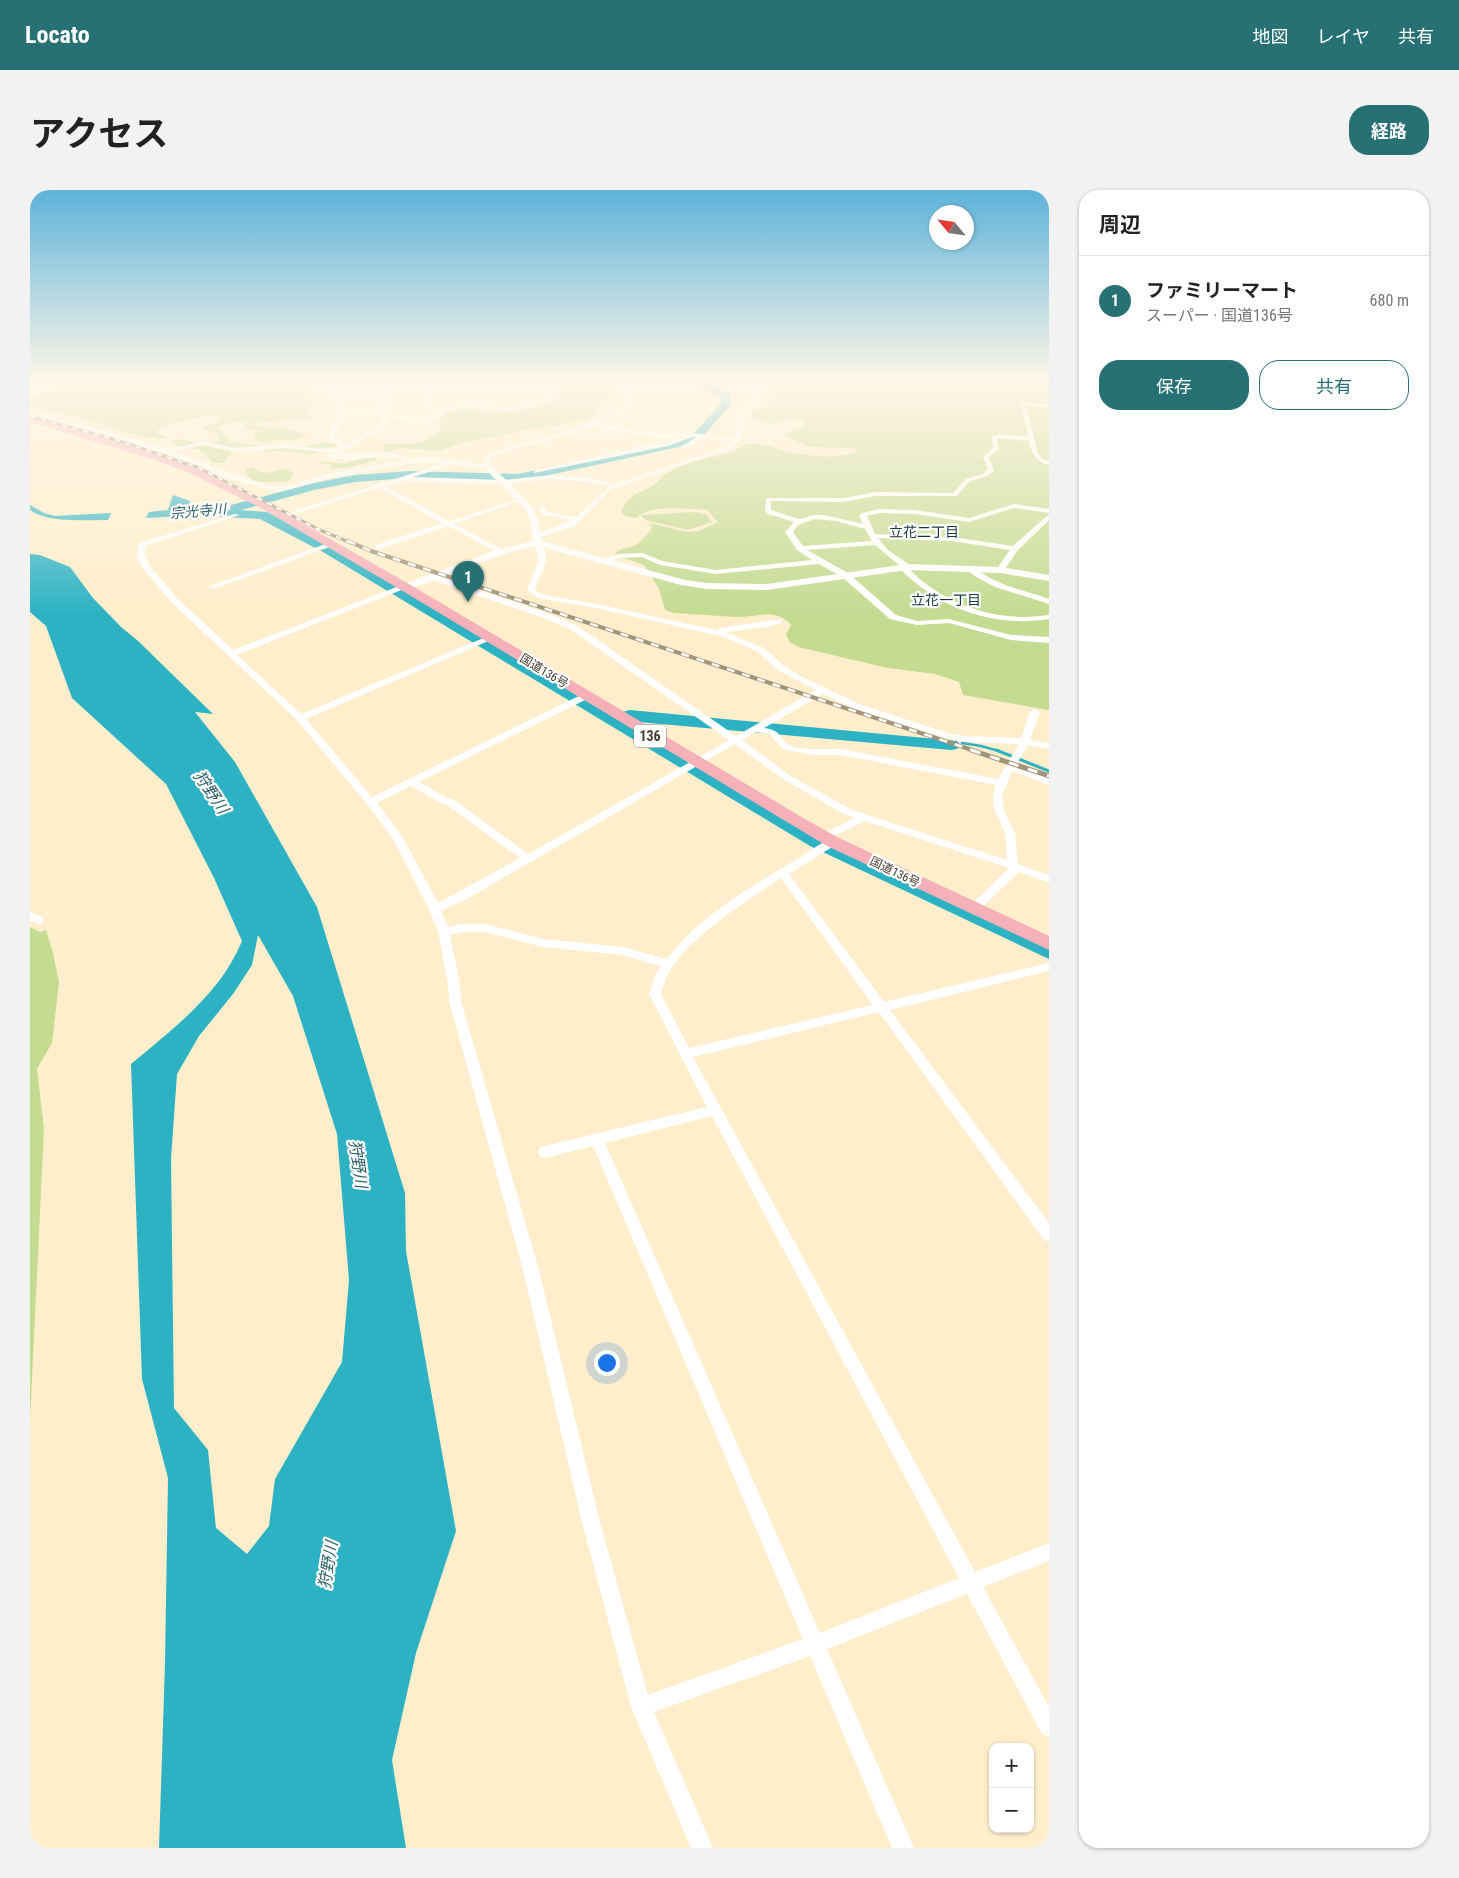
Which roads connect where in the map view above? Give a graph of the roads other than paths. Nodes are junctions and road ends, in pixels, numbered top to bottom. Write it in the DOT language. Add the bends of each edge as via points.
graph roads {
  1 [pos="163,459"];
  2 [pos="188,459"];
  3 [pos="404,459"];
  4 [pos="426,459"];
  5 [pos="432,459"];
  6 [pos="487,459"];
  7 [pos="596,459"];
  8 [pos="622,459"];
  9 [pos="695,459"];
  10 [pos="987,459"];
  11 [pos="406,462"];
  12 [pos="456,462"];
  13 [pos="486,468"];
  14 [pos="543,477"];
  15 [pos="404,479"];
  16 [pos="501,479"];
  17 [pos="380,486"];
  18 [pos="616,486"];
  19 [pos="520,499"];
  20 [pos="542,507"];
  21 [pos="1049,511"];
  22 [pos="236,516"];
  23 [pos="282,516"];
  24 [pos="1049,516"];
  25 [pos="578,519"];
  26 [pos="970,520"];
  27 [pos="800,521"];
  28 [pos="449,523"];
  29 [pos="867,527"];
  30 [pos="964,533"];
  31 [pos="874,539"];
  32 [pos="538,540"];
  33 [pos="331,545"];
  34 [pos="378,547"];
  35 [pos="800,548"];
  36 [pos="1015,548"];
  37 [pos="501,552"];
  38 [pos="601,560"];
  39 [pos="819,562"];
  40 [pos="905,567"];
  41 [pos="970,568"];
  42 [pos="1000,570"];
  43 [pos="844,576"];
  44 [pos="432,577"];
  45 [pos="1049,578"];
  46 [pos="211,587"];
  47 [pos="398,590"];
  48 [pos="1049,602"];
  49 [pos="1049,617"];
  50 [pos="779,621"];
  51 [pos="712,630"];
  52 [pos="489,639"];
  53 [pos="1049,640"];
  54 [pos="231,654"];
  55 [pos="823,690"];
  56 [pos="586,696"];
  57 [pos="1035,712"];
  58 [pos="300,718"];
  59 [pos="755,729"];
  60 [pos="735,740"];
  61 [pos="1025,742"];
  62 [pos="1049,746"];
  63 [pos="696,763"];
  64 [pos="1010,766"];
  65 [pos="411,782"];
  66 [pos="1049,782"];
  67 [pos="1001,783"];
  68 [pos="371,802"];
  69 [pos="862,818"];
  70 [pos="828,839"];
  71 [pos="528,859"];
  72 [pos="1015,866"];
  73 [pos="783,873"];
  74 [pos="1049,880"];
  75 [pos="435,909"];
  76 [pos="973,909"];
  77 [pos="444,932"];
  78 [pos="1049,944"];
  79 [pos="667,963"];
  80 [pos="1049,967"];
  81 [pos="883,1008"];
  82 [pos="685,1054"];
  83 [pos="715,1110"];
  84 [pos="597,1140"];
  85 [pos="545,1152"];
  86 [pos="1049,1235"];
  87 [pos="1049,1552"];
  88 [pos="970,1583"];
  89 [pos="814,1645"];
  90 [pos="642,1706"];
  91 [pos="1049,1727"];
  92 [pos="702,1848"];
  93 [pos="902,1848"];
  1 -- 23 [label="highway, 国道136号 / 136"];
  2 -- 11 [label="street" via="274,489"];
  3 -- 11 [label="street"];
  4 -- 11 [label="street"];
  5 -- 12 [label="street"];
  6 -- 13 [label="street"];
  7 -- 16 [label="street"];
  8 -- 14 [label="street"];
  9 -- 18 [label="street"];
  10 -- 27 [label="street" via="992,470 968,480 956,496 876,494 843,500 768,499 767,510 770,513"];
  12 -- 13 [label="street"];
  12 -- 15 [label="street"];
  13 -- 16 [label="street"];
  14 -- 16 [label="street"];
  14 -- 18 [label="street" via="589,480"];
  15 -- 16 [label="street"];
  15 -- 17 [label="street"];
  16 -- 19 [label="street"];
  17 -- 23 [label="street"];
  17 -- 28 [label="street"];
  18 -- 25 [label="street" via="602,493"];
  19 -- 28 [label="street"];
  19 -- 32 [label="street" via="532,514"];
  20 -- 25 [label="street" via="546,514"];
  21 -- 26 [label="street" via="1014,506"];
  22 -- 54 [label="street" via="142,545 141,555 146,567 174,600"];
  23 -- 33 [label="highway, 国道136号 / 136"];
  24 -- 36 [label="street"];
  25 -- 32 [label="street"];
  26 -- 29 [label="street" via="928,513 879,511 864,514"];
  26 -- 30 [label="street"];
  27 -- 29 [label="street" via="810,516"];
  27 -- 35 [label="street" via="789,532"];
  28 -- 34 [label="street"];
  28 -- 37 [label="street"];
  29 -- 31 [label="street"];
  30 -- 31 [label="street"];
  30 -- 36 [label="street"];
  31 -- 35 [label="street"];
  31 -- 40 [label="street"];
  32 -- 37 [label="street"];
  32 -- 38 [label="street"];
  32 -- 51 [label="street" via="544,559 532,579 533,594"];
  33 -- 46 [label="street"];
  33 -- 47 [label="highway, 国道136号 / 136"];
  35 -- 39 [label="street"];
  36 -- 42 [label="street"];
  37 -- 44 [label="street"];
  38 -- 39 [label="street" via="643,555 660,562 716,572"];
  38 -- 43 [label="street" via="684,583 707,586 769,587"];
  39 -- 43 [label="street"];
  40 -- 41 [label="street"];
  40 -- 43 [label="street"];
  40 -- 49 [label="street" via="941,598 976,611 1016,621"];
  41 -- 42 [label="street"];
  41 -- 48 [label="street" via="991,583"];
  42 -- 45 [label="street"];
  43 -- 53 [label="street" via="900,620 921,623 949,620 1011,638"];
  44 -- 47 [label="street"];
  44 -- 60 [label="street" via="573,627"];
  47 -- 52 [label="highway, 国道136号 / 136"];
  47 -- 54 [label="street"];
  50 -- 51 [label="street"];
  51 -- 55 [label="street" via="761,650 788,673"];
  52 -- 56 [label="highway, 国道136号 / 136"];
  52 -- 58 [label="street"];
  54 -- 58 [label="street"];
  55 -- 59 [label="street"];
  55 -- 61 [label="street" via="863,709 949,736"];
  56 -- 63 [label="highway, 国道136号 / 136"];
  56 -- 65 [label="street"];
  57 -- 61 [label="street"];
  58 -- 68 [label="street"];
  59 -- 60 [label="street"];
  59 -- 67 [label="street" via="772,732 786,747 841,752"];
  60 -- 63 [label="street"];
  60 -- 69 [label="street" via="786,777"];
  61 -- 62 [label="street"];
  61 -- 64 [label="street"];
  63 -- 70 [label="highway, 国道136号 / 136"];
  63 -- 71 [label="street"];
  64 -- 66 [label="street"];
  64 -- 67 [label="street"];
  65 -- 68 [label="street"];
  65 -- 71 [label="street" via="449,801"];
  67 -- 72 [label="street" via="997,804 1010,833"];
  68 -- 75 [label="street" via="398,838"];
  69 -- 70 [label="street"];
  69 -- 72 [label="street"];
  70 -- 73 [label="street"];
  70 -- 76 [label="highway, 国道136号 / 136"];
  71 -- 75 [label="street"];
  72 -- 74 [label="street"];
  72 -- 76 [label="street"];
  73 -- 79 [label="street" via="697,931"];
  73 -- 81 [label="street"];
  75 -- 77 [label="street"];
  76 -- 78 [label="highway, 国道136号 / 136"];
  77 -- 79 [label="street" via="485,928 551,944 622,951"];
  77 -- 90 [label="street" via="455,1001 531,1270 591,1522"];
  79 -- 82 [label="street" via="655,994"];
  80 -- 81 [label="street"];
  81 -- 82 [label="street"];
  81 -- 86 [label="street"];
  82 -- 83 [label="street"];
  83 -- 84 [label="street"];
  83 -- 88 [label="street"];
  84 -- 85 [label="street"];
  84 -- 89 [label="street"];
  87 -- 88 [label="street"];
  88 -- 89 [label="street"];
  88 -- 91 [label="street"];
  89 -- 90 [label="street"];
  89 -- 93 [label="street"];
  90 -- 92 [label="street"];
}
